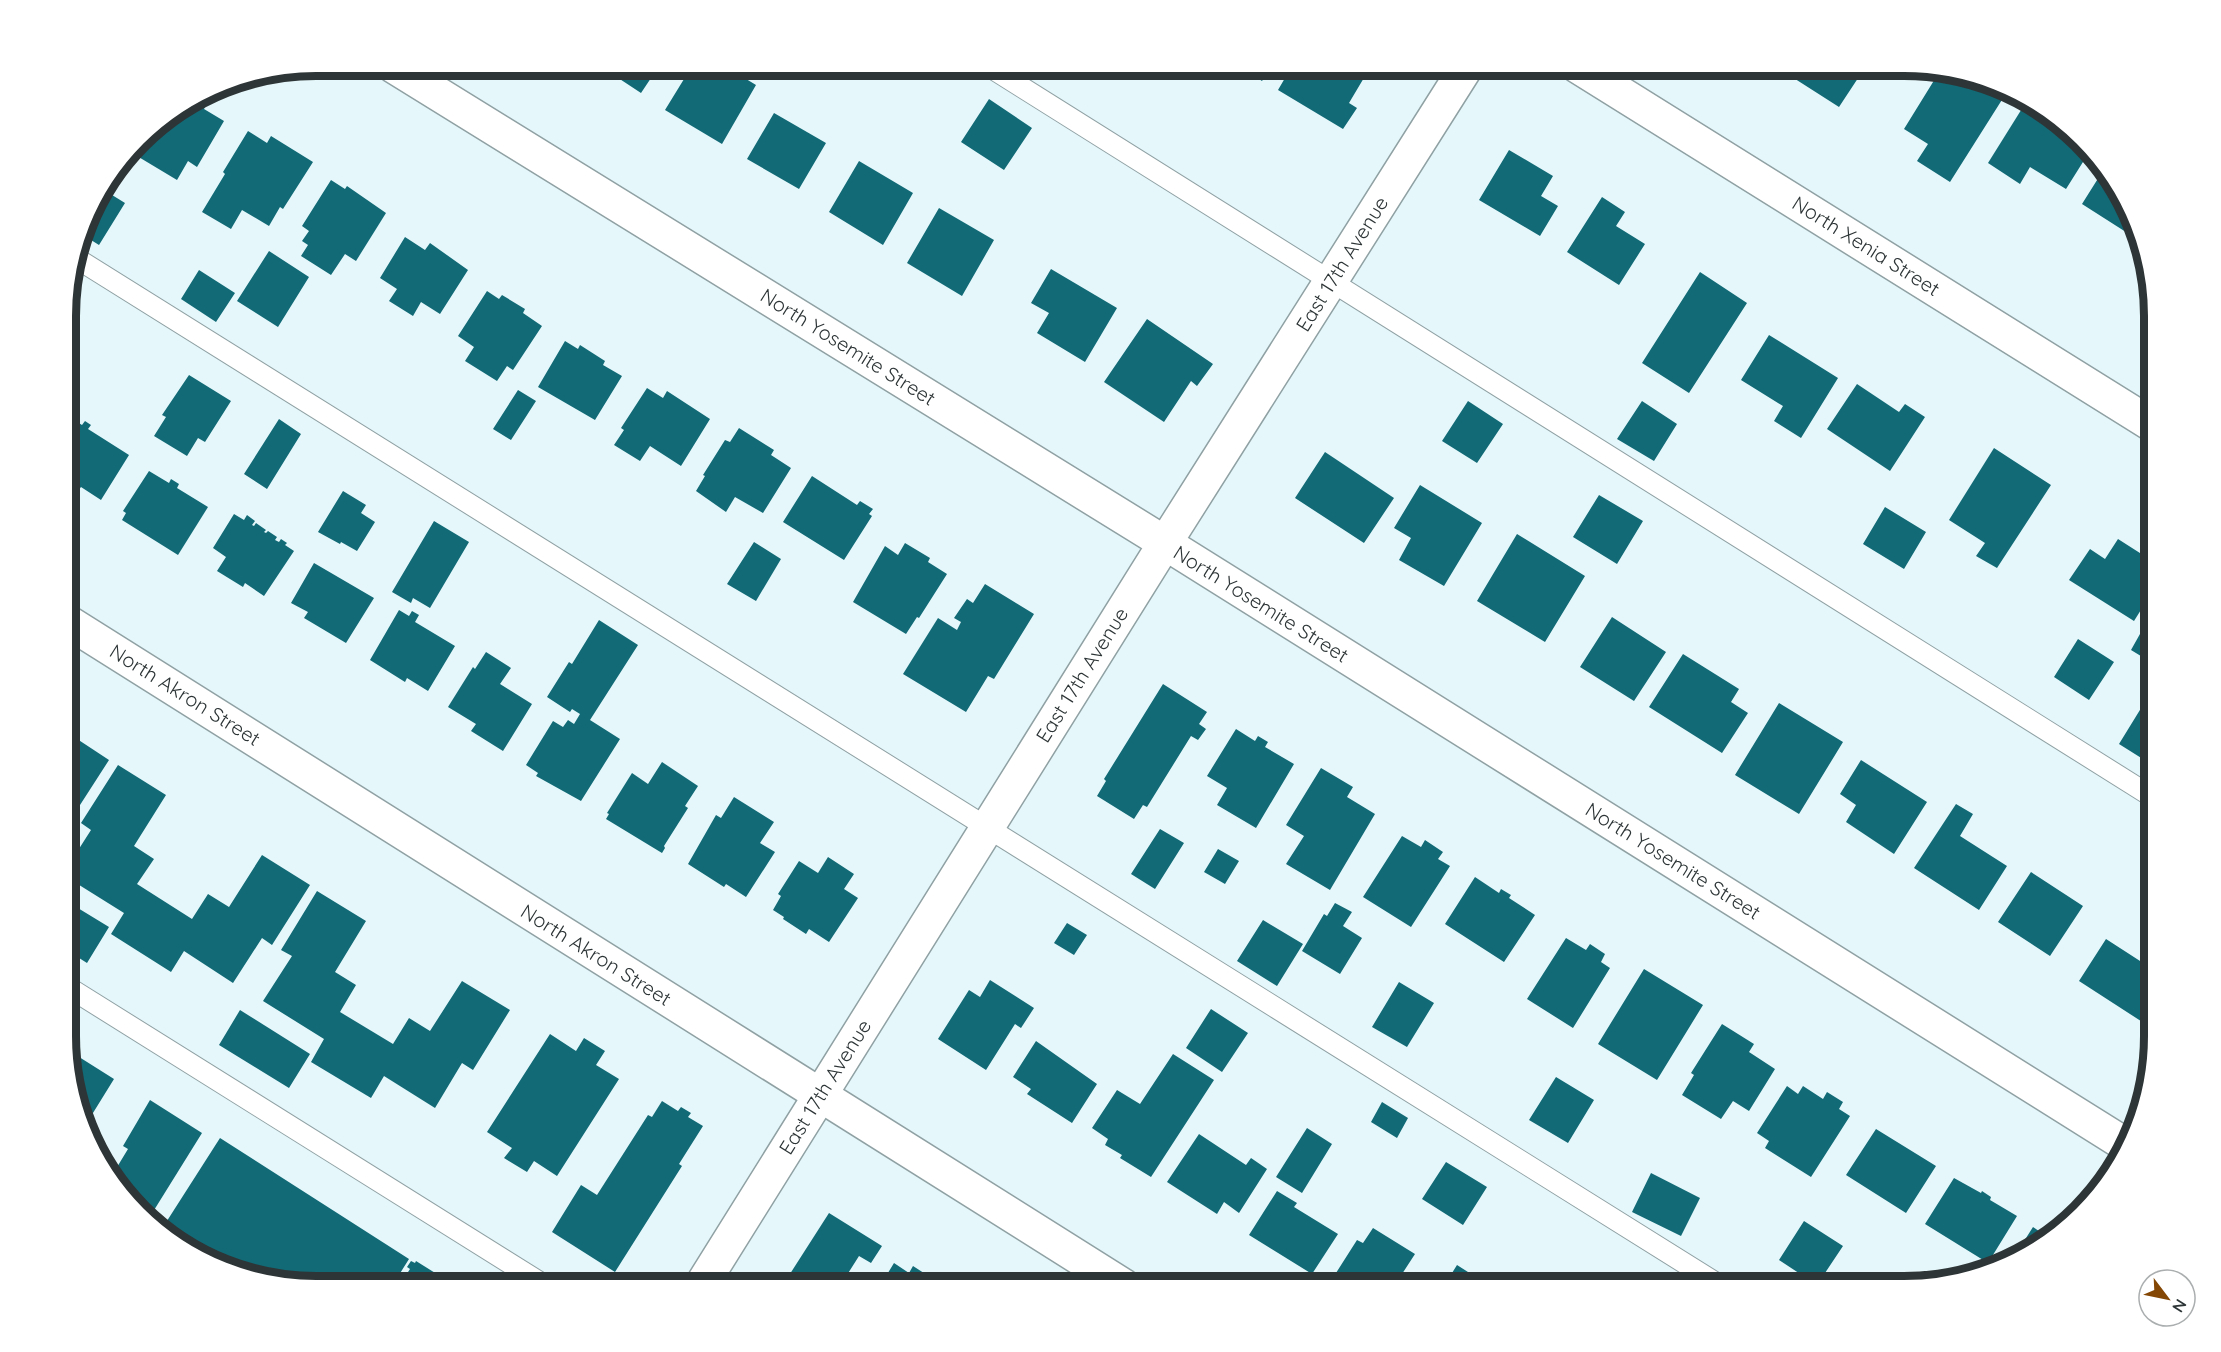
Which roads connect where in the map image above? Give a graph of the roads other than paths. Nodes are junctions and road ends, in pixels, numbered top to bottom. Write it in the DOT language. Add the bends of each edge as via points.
graph roads {
  1 [pos="409,76"];
  2 [pos="1004,76"];
  3 [pos="1461,76"];
  4 [pos="1593,76"];
  5 [pos="83,262"];
  6 [pos="1331,281"];
  7 [pos="2145,420"];
  8 [pos="1165,543"];
  9 [pos="76,627"];
  10 [pos="2145,792"];
  11 [pos="987,827"];
  12 [pos="76,992"];
  13 [pos="819,1096"];
  14 [pos="2120,1141"];
  15 [pos="530,1276"];
  16 [pos="707,1276"];
  17 [pos="1108,1276"];
  18 [pos="1705,1276"];
  1 -- 8 [label="street, North Yosemite Street"];
  2 -- 6 [label="lane"];
  3 -- 6 [label="street, East 17th Avenue"];
  4 -- 7 [label="street, North Xenia Street"];
  5 -- 11 [label="lane"];
  6 -- 8 [label="street, East 17th Avenue"];
  6 -- 10 [label="lane"];
  8 -- 11 [label="street, East 17th Avenue"];
  8 -- 14 [label="street, North Yosemite Street"];
  9 -- 13 [label="street, North Akron Street"];
  11 -- 13 [label="street, East 17th Avenue"];
  11 -- 18 [label="lane"];
  12 -- 15 [label="lane"];
  13 -- 16 [label="street, East 17th Avenue"];
  13 -- 17 [label="street, North Akron Street"];
}
